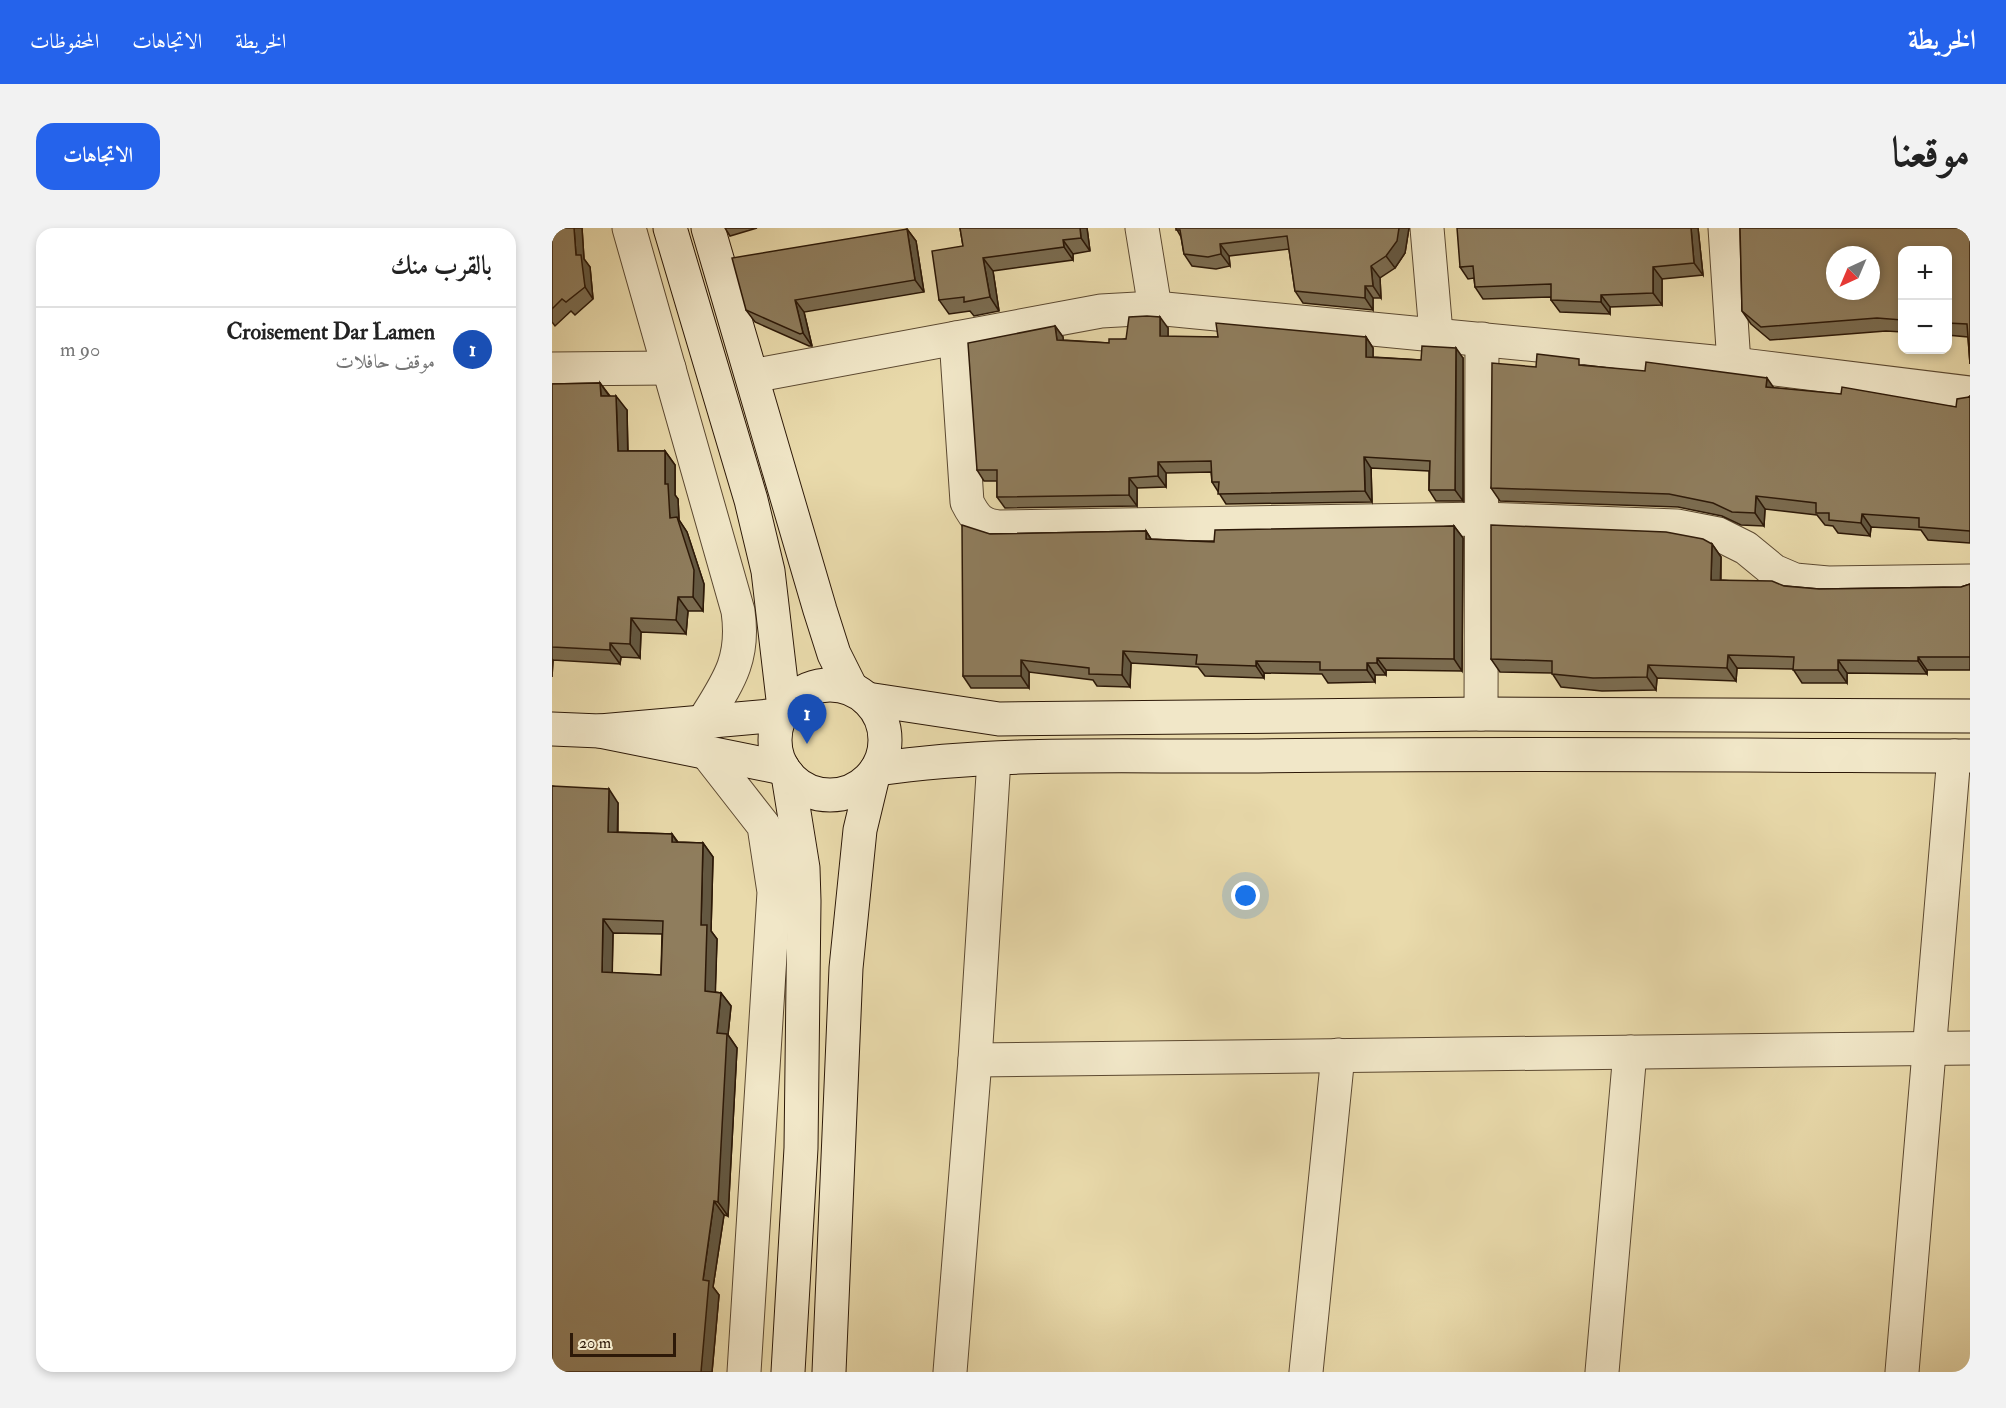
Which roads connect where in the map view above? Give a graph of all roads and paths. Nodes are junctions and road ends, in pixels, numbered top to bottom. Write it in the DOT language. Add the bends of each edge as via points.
graph roads {
  1 [pos="629,228"];
  2 [pos="670,228"];
  3 [pos="708,228"];
  4 [pos="1142,228"];
  5 [pos="1427,228"];
  6 [pos="1725,228"];
  7 [pos="1155,308"];
  8 [pos="1436,333"];
  9 [pos="956,338"];
  10 [pos="1482,339"];
  11 [pos="1734,364"];
  12 [pos="669,368"];
  13 [pos="552,369"];
  14 [pos="752,376"];
  15 [pos="1970,393"];
  16 [pos="1483,519"];
  17 [pos="1970,581"];
  18 [pos="859,694"];
  19 [pos="783,711"];
  20 [pos="1481,714"];
  21 [pos="1970,716"];
  22 [pos="552,729"];
  23 [pos="705,737"];
  24 [pos="1962,756"];
  25 [pos="994,759"];
  26 [pos="785,772"];
  27 [pos="875,773"];
  28 [pos="1929,1048"];
  29 [pos="1970,1048"];
  30 [pos="1630,1052"];
  31 [pos="1338,1055"];
  32 [pos="975,1060"];
  33 [pos="744,1372"];
  34 [pos="788,1372"];
  35 [pos="829,1372"];
  36 [pos="950,1372"];
  37 [pos="1306,1372"];
  38 [pos="1602,1372"];
  39 [pos="1902,1372"];
  1 -- 12 [label="street"];
  2 -- 19 [label="street" via="763,551 775,615"];
  3 -- 14 [label="street"];
  4 -- 7 [label="street"];
  5 -- 8 [label="street"];
  6 -- 11 [label="street"];
  7 -- 8 [label="street"];
  7 -- 9 [label="street" via="1101,311"];
  8 -- 10 [label="street"];
  9 -- 14 [label="street"];
  9 -- 16 [label="street" via="967,502 984,525 998,528"];
  10 -- 11 [label="street"];
  10 -- 16 [label="street"];
  11 -- 15 [label="street"];
  12 -- 13 [label="street"];
  12 -- 23 [label="street" via="742,636 738,662"];
  14 -- 18 [label="street" via="834,654"];
  16 -- 17 [label="street" via="1677,526 1718,534 1746,548 1774,572 1795,580"];
  16 -- 20 [label="street"];
  18 -- 19 [label="street" via="833,684 815,687 798,694"];
  18 -- 20 [label="street" via="999,719"];
  18 -- 27 [label="street" via="884,724 886,740"];
  19 -- 23 [label="street"];
  19 -- 26 [label="street" via="775,749"];
  20 -- 21 [label="street"];
  22 -- 23 [label="street"];
  23 -- 26 [label="street"];
  23 -- 33 [label="street" via="764,826 774,892"];
  24 -- 25 [label="street" via="1298,755"];
  24 -- 28 [label="street"];
  25 -- 27 [label="street"];
  25 -- 32 [label="street"];
  26 -- 27 [label="street" via="802,788 840,795 858,788"];
  26 -- 34 [label="street" via="804,901 801,1148"];
  27 -- 35 [label="street" via="858,840 846,968"];
  28 -- 29 [label="street"];
  28 -- 30 [label="street"];
  28 -- 39 [label="street"];
  30 -- 31 [label="street"];
  30 -- 38 [label="street"];
  31 -- 32 [label="street"];
  31 -- 37 [label="street"];
  32 -- 36 [label="street"];
}
